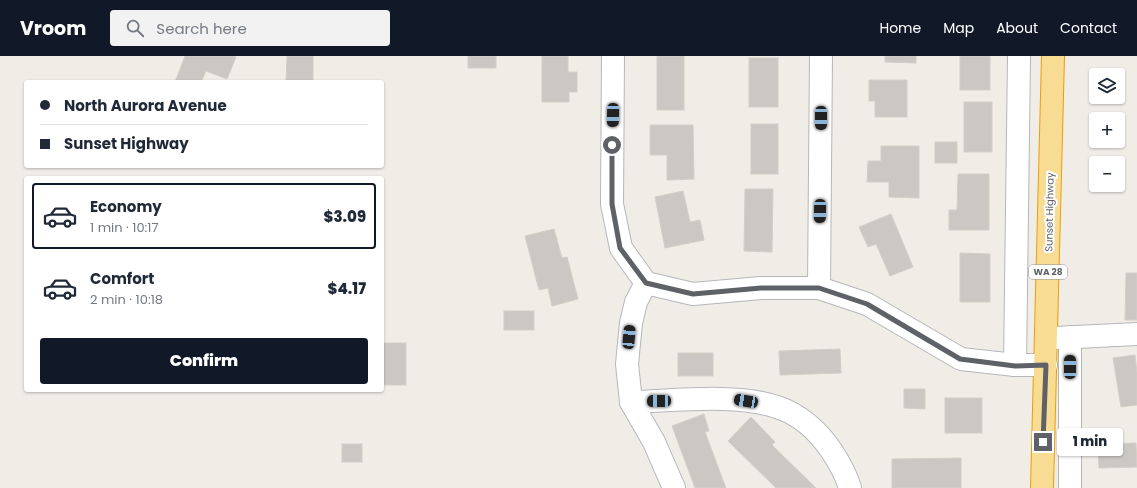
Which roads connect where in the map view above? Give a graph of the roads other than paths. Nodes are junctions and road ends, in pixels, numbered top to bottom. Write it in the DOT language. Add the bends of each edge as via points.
graph roads {
  1 [pos="613,56"];
  2 [pos="821,56"];
  3 [pos="1019,56"];
  4 [pos="1053,56"];
  5 [pos="646,283"];
  6 [pos="819,288"];
  7 [pos="1137,334"];
  8 [pos="1070,337"];
  9 [pos="1046,338"];
  10 [pos="1046,365"];
  11 [pos="1015,366"];
  12 [pos="631,402"];
  13 [pos="674,488"];
  14 [pos="850,488"];
  15 [pos="1042,488"];
  16 [pos="1070,488"];
  1 -- 5 [label="street" via="612,204 620,248"];
  2 -- 6 [label="street"];
  3 -- 11 [label="street"];
  4 -- 9 [label="highway, Sunset Highway / WA 28"];
  5 -- 6 [label="street" via="693,294 761,288"];
  5 -- 12 [label="street" via="636,302 631,323 627,364"];
  6 -- 11 [label="street" via="867,304 960,359"];
  7 -- 8 [label="street"];
  8 -- 9 [label="street"];
  8 -- 16 [label="street"];
  9 -- 10 [label="highway, Sunset Highway / WA 28"];
  10 -- 11 [label="street"];
  10 -- 15 [label="highway, Sunset Highway / WA 28"];
  12 -- 13 [label="street" via="654,442"];
  12 -- 14 [label="street" via="734,399 777,407 809,425 824,440 847,478"];
}
